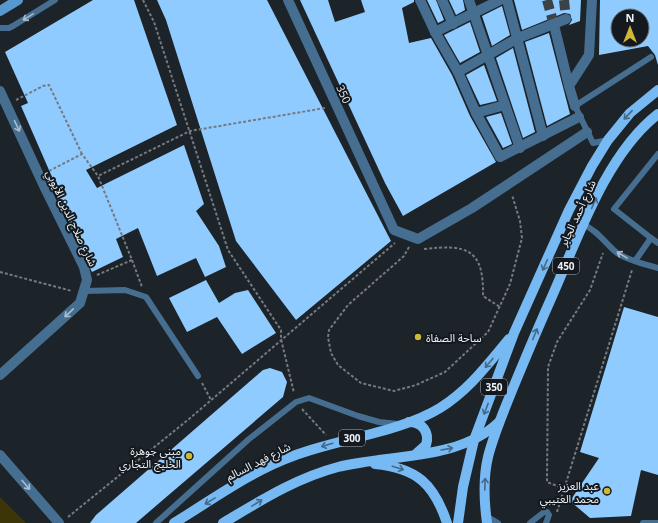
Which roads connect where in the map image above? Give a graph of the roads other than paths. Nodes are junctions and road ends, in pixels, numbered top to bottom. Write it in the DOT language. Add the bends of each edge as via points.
graph roads {
  1 [pos="18,0"];
  2 [pos="55,0"];
  3 [pos="288,0"];
  4 [pos="420,0"];
  5 [pos="442,0"];
  6 [pos="469,0"];
  7 [pos="500,0"];
  8 [pos="507,0"];
  9 [pos="592,0"];
  10 [pos="0,11"];
  11 [pos="473,13"];
  12 [pos="566,19"];
  13 [pos="453,24"];
  14 [pos="554,25"];
  15 [pos="0,28"];
  16 [pos="435,32"];
  17 [pos="518,38"];
  18 [pos="488,54"];
  19 [pos="651,56"];
  20 [pos="458,72"];
  21 [pos="569,86"];
  22 [pos="658,90"];
  23 [pos="3,98"];
  24 [pos="505,105"];
  25 [pos="575,106"];
  26 [pos="476,113"];
  27 [pos="656,116"];
  28 [pos="579,117"];
  29 [pos="587,132"];
  30 [pos="543,136"];
  31 [pos="608,140"];
  32 [pos="520,148"];
  33 [pos="658,154"];
  34 [pos="584,225"];
  35 [pos="651,238"];
  36 [pos="658,243"];
  37 [pos="635,261"];
  38 [pos="658,268"];
  39 [pos="84,292"];
  40 [pos="514,333"];
  41 [pos="1,372"];
  42 [pos="198,376"];
  43 [pos="500,422"];
  44 [pos="405,423"];
  45 [pos="474,440"];
  46 [pos="415,454"];
  47 [pos="0,456"];
  48 [pos="359,463"];
  49 [pos="486,519"];
  50 [pos="63,521"];
  51 [pos="156,523"];
  52 [pos="174,523"];
  53 [pos="223,523"];
  54 [pos="447,523"];
  55 [pos="458,523"];
  56 [pos="498,523"];
  57 [pos="530,523"];
  58 [pos="546,523"];
  59 [pos="643,523"];
  60 [pos="658,523"];
  1 -- 10 [label="street"];
  2 -- 15 [label="lane, one-way" via="13,26"];
  3 -- 29 [label="street, 350" via="394,230 418,239 472,208"];
  4 -- 16 [label="street"];
  5 -- 13 [label="street"];
  6 -- 11 [label="street"];
  7 -- 11 [label="street"];
  8 -- 17 [label="street"];
  9 -- 21 [label="street" via="589,55"];
  11 -- 13 [label="street"];
  11 -- 18 [label="street"];
  12 -- 14 [label="street"];
  13 -- 16 [label="street"];
  14 -- 17 [label="street"];
  14 -- 21 [label="street"];
  16 -- 20 [label="street"];
  17 -- 18 [label="street"];
  17 -- 30 [label="street"];
  18 -- 20 [label="street"];
  18 -- 24 [label="street"];
  19 -- 25 [label="lane"];
  20 -- 26 [label="street"];
  21 -- 25 [label="street"];
  22 -- 31 [label="main road, شارع أحمد الجابر / 450, one-way" via="630,112"];
  23 -- 39 [label="street, شارع صلاح الدين الأيوبي, one-way" via="84,267 87,280"];
  24 -- 26 [label="street"];
  24 -- 32 [label="street"];
  25 -- 28 [label="lane"];
  26 -- 32 [label="street" via="500,157"];
  34 -- 27 [label="main road, شارع أحمد الجابر / 450, one-way" via="616,163 633,138"];
  28 -- 29 [label="lane"];
  28 -- 30 [label="street"];
  29 -- 31 [label="lane" via="593,143"];
  30 -- 32 [label="street"];
  31 -- 40 [label="main road, شارع أحمد الجابر / 450, one-way" via="580,188"];
  33 -- 35 [label="lane" via="614,209"];
  37 -- 34 [label="lane, one-way" via="619,254 592,229"];
  43 -- 34 [label="main road, شارع أحمد الجابر / 450, one-way"];
  35 -- 36 [label="lane"];
  35 -- 37 [label="lane"];
  37 -- 38 [label="lane"];
  39 -- 41 [label="street, شارع صلاح الدين الأيوبي, one-way" via="76,307"];
  39 -- 42 [label="lane" via="125,290 146,297"];
  40 -- 44 [label="main road, شارع فهد السالم / 300, one-way" via="463,391 440,408"];
  40 -- 45 [label="main road, 350, one-way"];
  43 -- 45 [label="main road, 300" via="488,433"];
  49 -- 43 [label="main road, شارع أحمد الجابر, one-way" via="484,482 488,457"];
  44 -- 46 [label="main road" via="418,423 423,426 427,435 426,445"];
  44 -- 51 [label="lane" via="379,422 309,398 296,402 249,439"];
  44 -- 52 [label="main road, شارع فهد السالم / 300, one-way" via="287,458 248,478"];
  46 -- 45 [label="main road, 300, one-way" via="453,448"];
  45 -- 55 [label="main road, 350" via="462,487"];
  46 -- 48 [label="main road, 300"];
  47 -- 50 [label="street, one-way"];
  53 -- 48 [label="main road, 300, one-way" via="303,479"];
  48 -- 54 [label="main road, one-way" via="392,466 425,482 438,499"];
  49 -- 56 [label="lane"];
  57 -- 58 [label="lane" via="547,512 549,515"];
  59 -- 60 [label="lane"];
}
